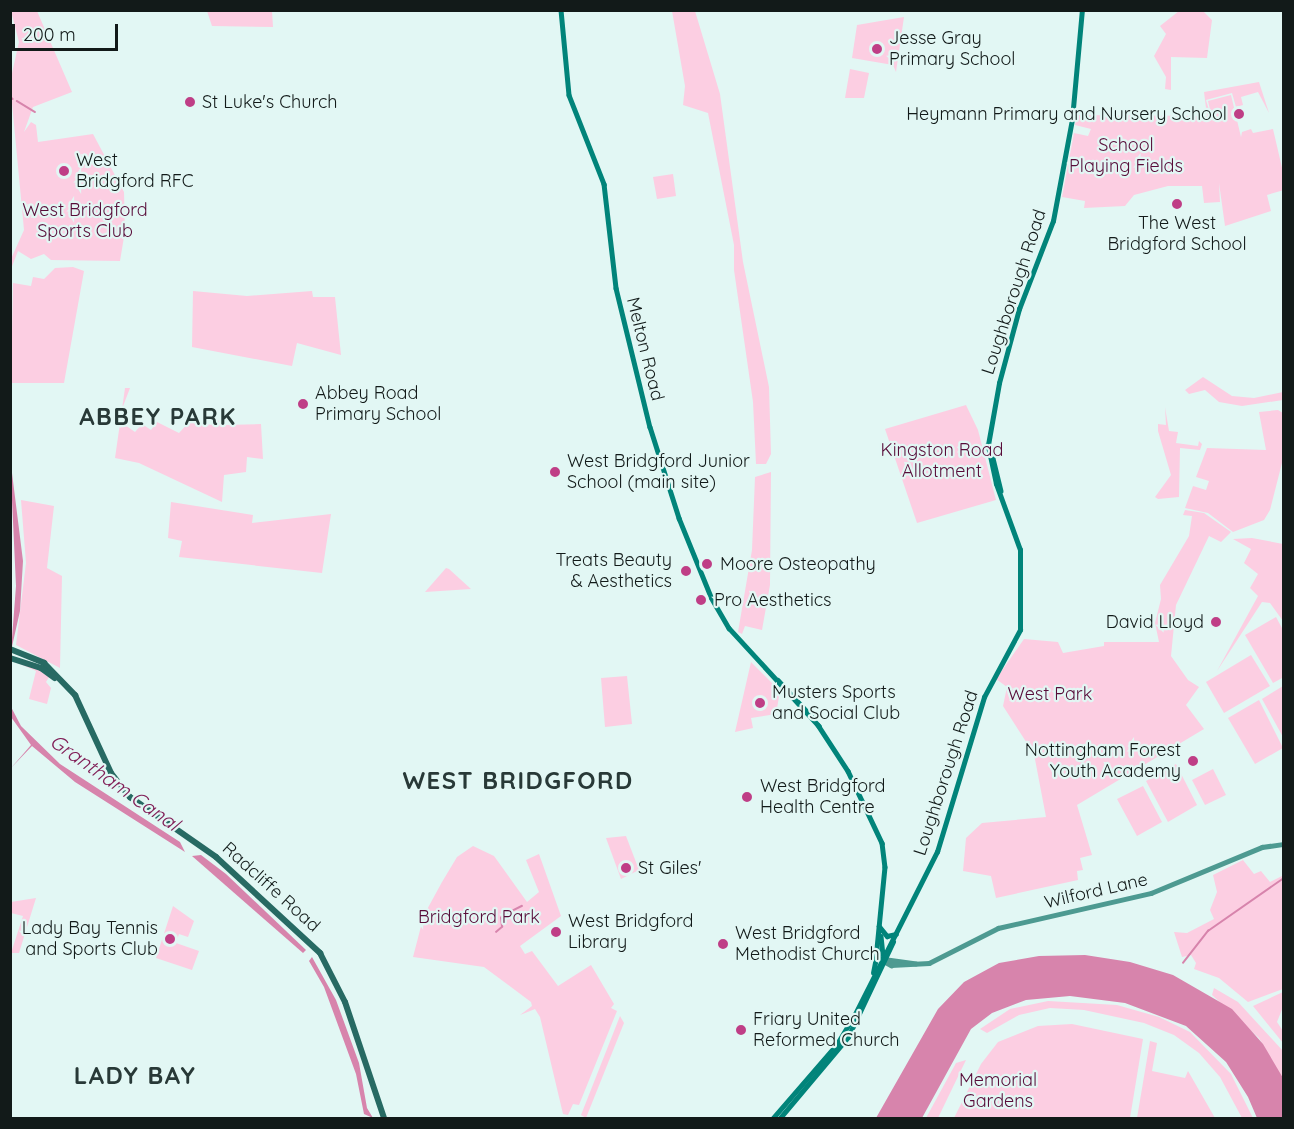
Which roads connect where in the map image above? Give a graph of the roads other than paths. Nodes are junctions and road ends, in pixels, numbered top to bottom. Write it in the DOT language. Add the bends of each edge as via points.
graph roads {
  1 [pos="561,10"];
  2 [pos="1082,10"];
  3 [pos="10,649"];
  4 [pos="10,658"];
  5 [pos="86,716"];
  6 [pos="1284,844"];
  7 [pos="879,926"];
  8 [pos="899,928"];
  9 [pos="896,934"];
  10 [pos="877,949"];
  11 [pos="883,958"];
  12 [pos="916,964"];
  13 [pos="884,965"];
  14 [pos="873,976"];
  15 [pos="384,1119"];
  16 [pos="773,1119"];
  17 [pos="780,1119"];
  1 -- 7 [label="main road, Melton Road" via="569,95 604,184 616,288 669,490 716,607 735,636 819,726 848,771 882,843 885,867"];
  2 -- 8 [label="main road, Loughborough Road" via="1072,119 1053,221 1019,309 989,438 1022,569 1020,630 987,689 941,842"];
  3 -- 5 [label="highway, Radcliffe Road" via="44,663 66,684"];
  4 -- 5 [label="highway, Radcliffe Road" via="55,678"];
  5 -- 15 [label="highway, Radcliffe Road" via="111,773 130,797 216,857 320,953 345,1002"];
  6 -- 12 [label="main road, Wilford Lane" via="1262,847 1151,893 998,928 941,959"];
  7 -- 9 [label="main road" via="888,936"];
  7 -- 10 [label="main road, Melton Road"];
  7 -- 11 [label="main road, Melton Road"];
  8 -- 9 [label="main road, Loughborough Road"];
  8 -- 11 [label="main road, Loughborough Road"];
  9 -- 11 [label="main road, Loughborough Road"];
  10 -- 11 [label="main road, Melton Road"];
  10 -- 14 [label="main road, Loughborough Road"];
  11 -- 12 [label="main road, Wilford Lane"];
  11 -- 13 [label="main road"];
  11 -- 14 [label="main road, Loughborough Road"];
  12 -- 13 [label="main road, Wilford Lane"];
  13 -- 17 [label="main road" via="848,1037"];
  14 -- 16 [label="main road, Loughborough Road" via="845,1034"];
}
